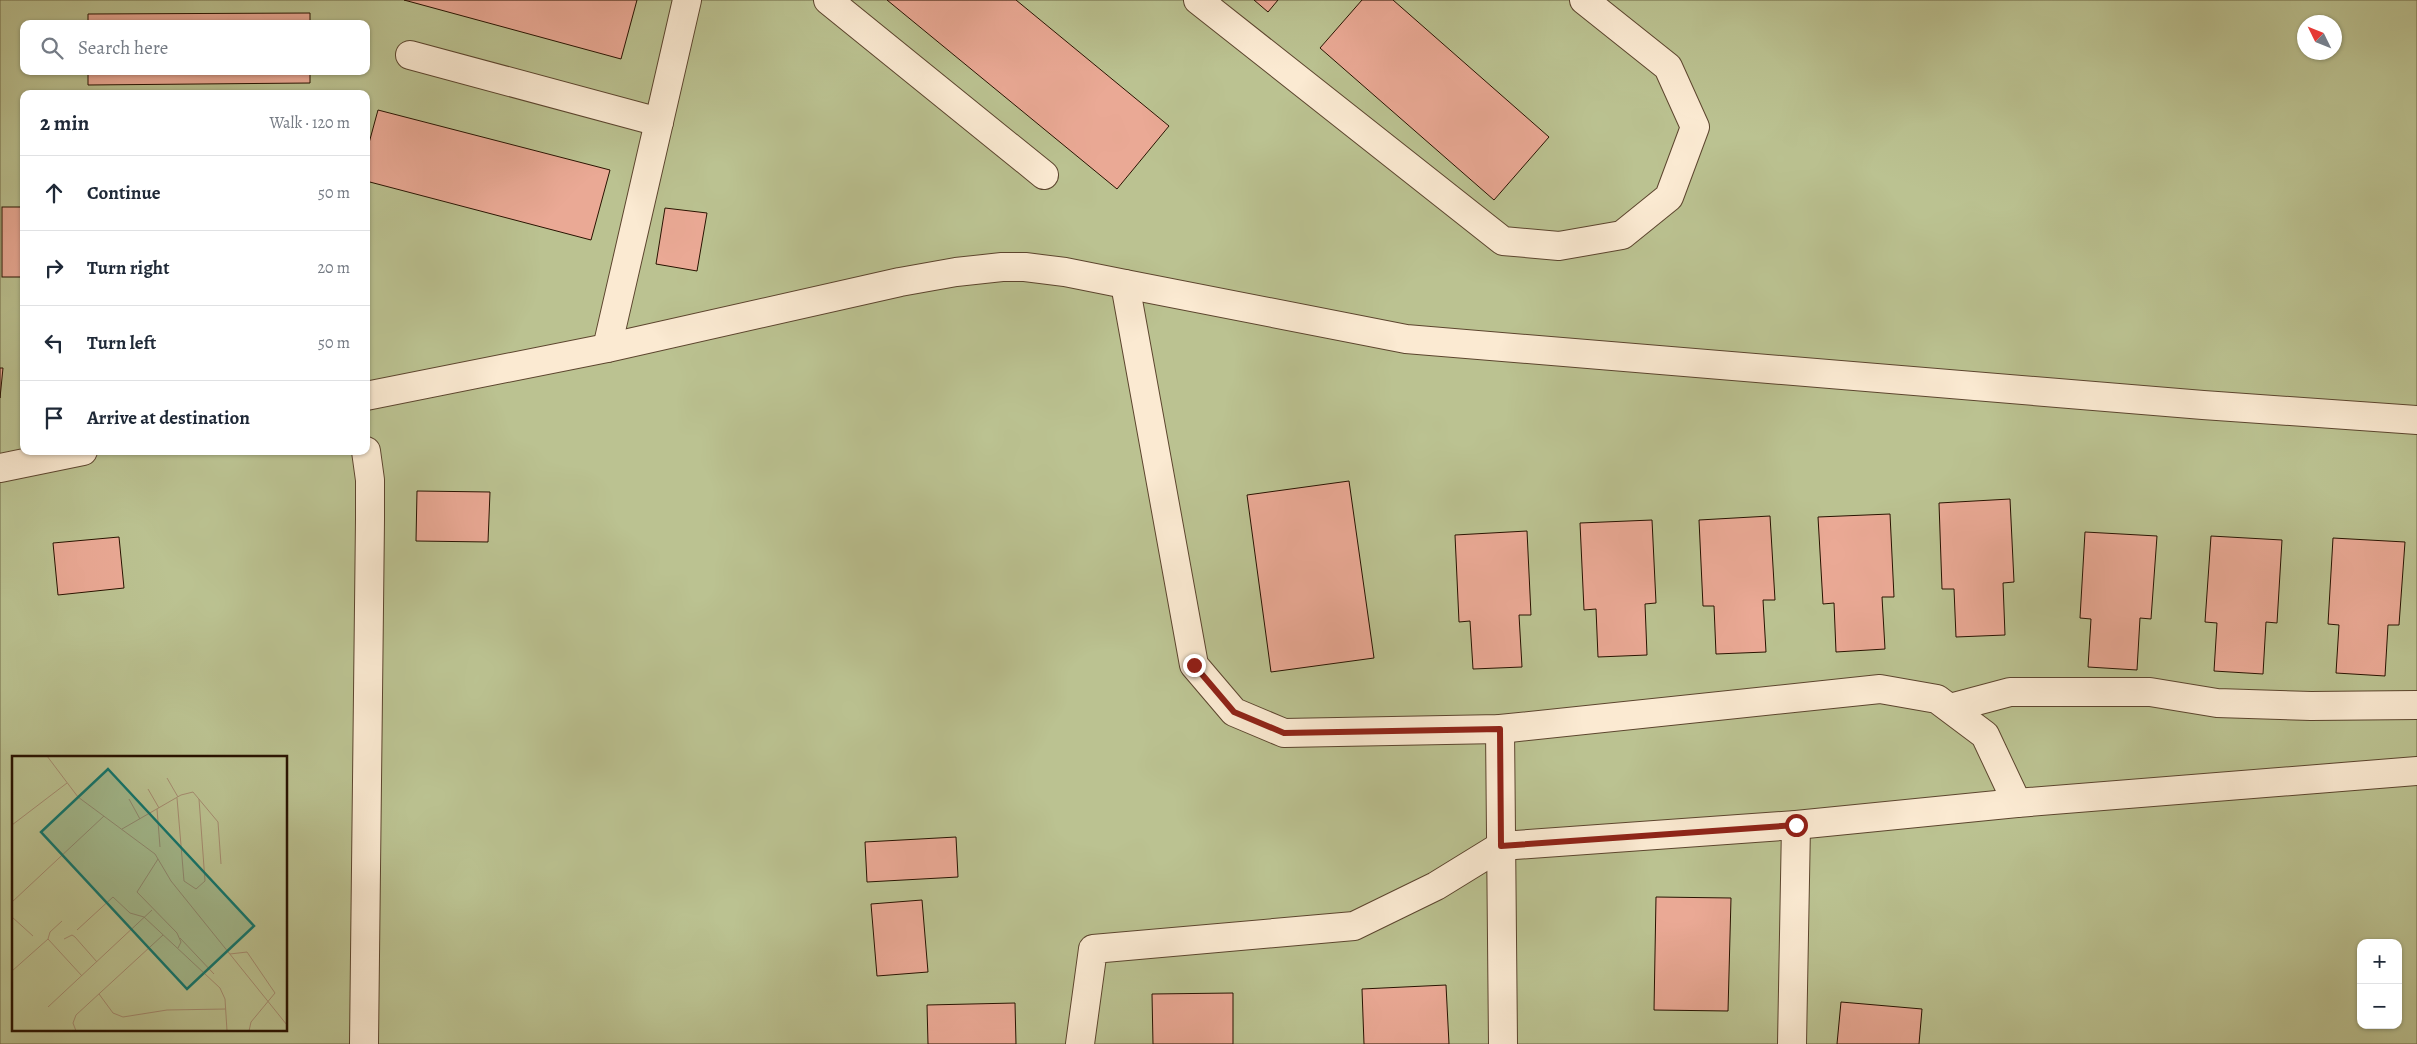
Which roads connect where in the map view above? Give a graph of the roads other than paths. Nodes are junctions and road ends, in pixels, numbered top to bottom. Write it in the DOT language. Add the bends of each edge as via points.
graph roads {
  1 [pos="687,0"];
  2 [pos="828,0"];
  3 [pos="1198,0"];
  4 [pos="1584,0"];
  5 [pos="410,55"];
  6 [pos="659,122"];
  7 [pos="1044,174"];
  8 [pos="1125,284"];
  9 [pos="607,348"];
  10 [pos="370,395"];
  11 [pos="2417,420"];
  12 [pos="63,455"];
  13 [pos="367,455"];
  14 [pos="0,468"];
  15 [pos="2417,705"];
  16 [pos="1950,708"];
  17 [pos="1500,729"];
  18 [pos="2417,771"];
  19 [pos="2017,803"];
  20 [pos="1796,825"];
  21 [pos="1501,846"];
  22 [pos="364,1044"];
  23 [pos="1080,1044"];
  24 [pos="1504,1044"];
  25 [pos="1792,1044"];
  1 -- 6 [label="street"];
  2 -- 7 [label="street"];
  3 -- 4 [label="street" via="1503,241 1559,246 1622,235 1669,197 1695,127 1668,67"];
  5 -- 6 [label="street"];
  6 -- 9 [label="street"];
  8 -- 9 [label="street" via="1025,267 956,272"];
  8 -- 11 [label="street" via="1406,339"];
  8 -- 17 [label="street" via="1194,665 1199,672 1234,712 1284,733"];
  9 -- 10 [label="street"];
  12 -- 14 [label="street"];
  13 -- 22 [label="street" via="370,529"];
  15 -- 16 [label="street" via="2301,706 2217,703 2150,692 2010,692"];
  16 -- 17 [label="street" via="1937,699 1880,689"];
  16 -- 19 [label="street" via="1985,735"];
  17 -- 21 [label="street"];
  18 -- 19 [label="street"];
  19 -- 20 [label="street"];
  20 -- 21 [label="street"];
  20 -- 25 [label="street"];
  21 -- 23 [label="street" via="1436,886 1354,926 1093,949"];
  21 -- 24 [label="street"];
}
